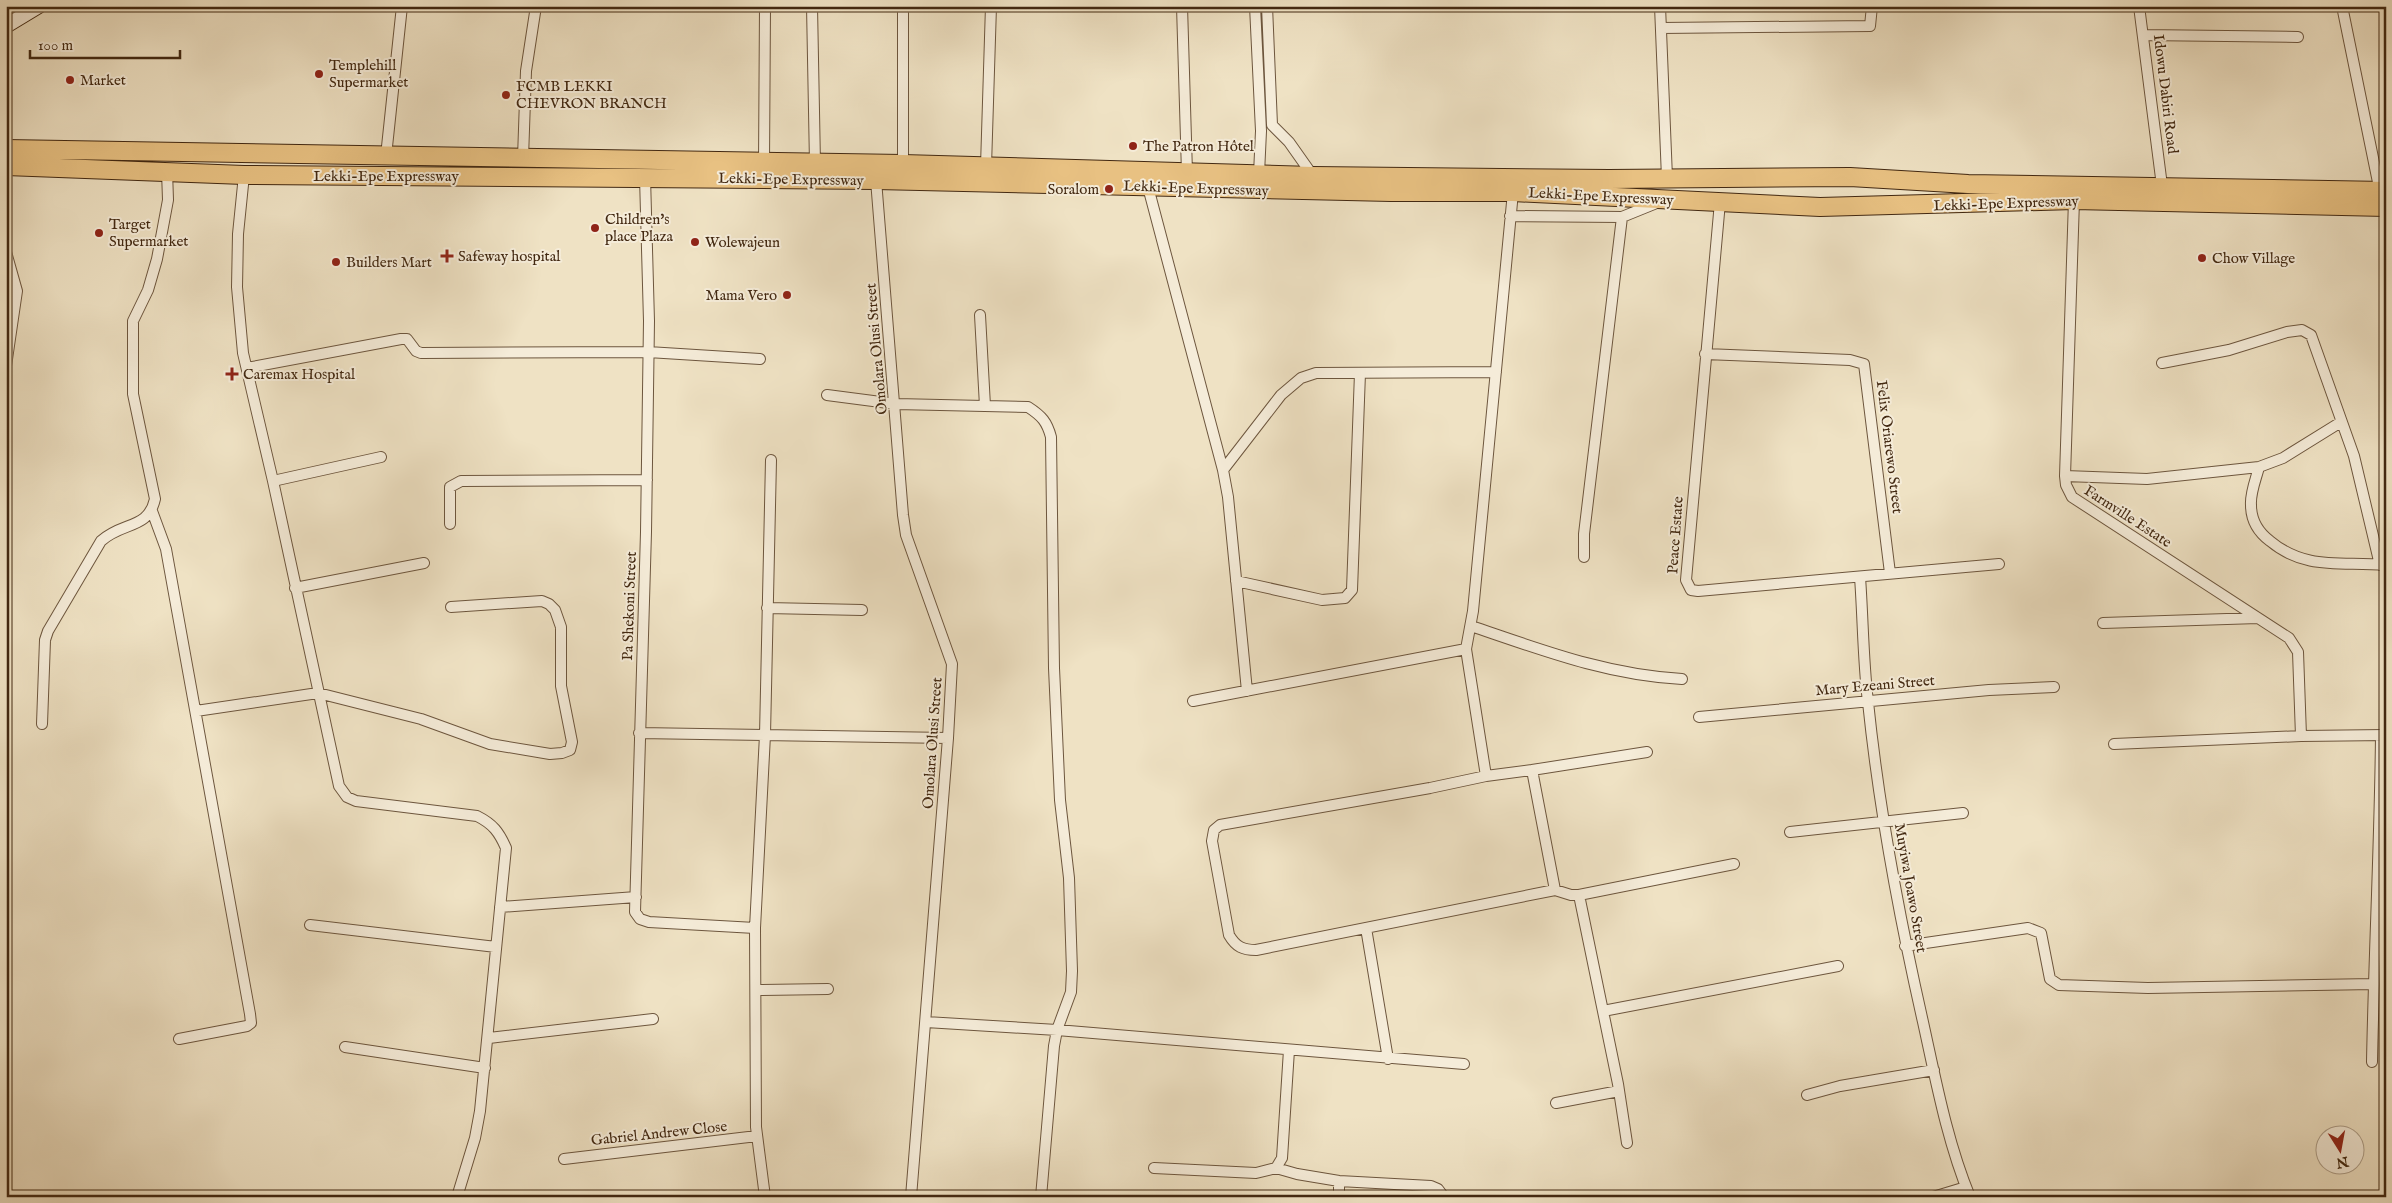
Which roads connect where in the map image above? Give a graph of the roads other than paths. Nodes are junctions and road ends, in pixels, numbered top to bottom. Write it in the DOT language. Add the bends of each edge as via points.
graph roads {
  1 [pos="39,6"];
  2 [pos="402,6"];
  3 [pos="536,6"];
  4 [pos="765,6"];
  5 [pos="812,6"];
  6 [pos="904,6"];
  7 [pos="991,6"];
  8 [pos="1182,6"];
  9 [pos="1255,6"];
  10 [pos="1267,6"];
  11 [pos="1660,6"];
  12 [pos="1872,6"];
  13 [pos="2139,6"];
  14 [pos="2342,6"];
  15 [pos="6,26"];
  16 [pos="1661,28"];
  17 [pos="2143,35"];
  18 [pos="2298,37"];
  19 [pos="1269,53"];
  20 [pos="1257,54"];
  21 [pos="6,149"];
  22 [pos="386,156"];
  23 [pos="523,158"];
  24 [pos="764,163"];
  25 [pos="815,164"];
  26 [pos="903,164"];
  27 [pos="6,166"];
  28 [pos="986,166"];
  29 [pos="166,171"];
  30 [pos="1186,173"];
  31 [pos="1259,174"];
  32 [pos="244,175"];
  33 [pos="1313,176"];
  34 [pos="1828,176"];
  35 [pos="645,177"];
  36 [pos="1850,177"];
  37 [pos="1667,178"];
  38 [pos="876,180"];
  39 [pos="2162,186"];
  40 [pos="1148,187"];
  41 [pos="1513,192"];
  42 [pos="2384,197"];
  43 [pos="1664,199"];
  44 [pos="2074,200"];
  45 [pos="1720,202"];
  46 [pos="1829,207"];
  47 [pos="1848,207"];
  48 [pos="1510,216"];
  49 [pos="1622,217"];
  50 [pos="6,252"];
  51 [pos="10,280"];
  52 [pos="980,315"];
  53 [pos="648,352"];
  54 [pos="1705,354"];
  55 [pos="760,359"];
  56 [pos="2162,363"];
  57 [pos="6,366"];
  58 [pos="247,368"];
  59 [pos="1496,372"];
  60 [pos="1360,373"];
  61 [pos="827,395"];
  62 [pos="896,404"];
  63 [pos="985,406"];
  64 [pos="2342,422"];
  65 [pos="381,457"];
  66 [pos="771,460"];
  67 [pos="2259,467"];
  68 [pos="1223,470"];
  69 [pos="2065,476"];
  70 [pos="647,480"];
  71 [pos="273,481"];
  72 [pos="152,511"];
  73 [pos="450,524"];
  74 [pos="1584,557"];
  75 [pos="424,563"];
  76 [pos="1999,564"];
  77 [pos="2383,565"];
  78 [pos="1890,573"];
  79 [pos="1860,577"];
  80 [pos="1236,581"];
  81 [pos="295,588"];
  82 [pos="451,608"];
  83 [pos="767,608"];
  84 [pos="862,610"];
  85 [pos="2258,618"];
  86 [pos="2103,623"];
  87 [pos="1471,626"];
  88 [pos="1466,649"];
  89 [pos="1682,679"];
  90 [pos="2054,687"];
  91 [pos="1247,691"];
  92 [pos="318,693"];
  93 [pos="1193,701"];
  94 [pos="1868,701"];
  95 [pos="196,710"];
  96 [pos="1699,717"];
  97 [pos="42,724"];
  98 [pos="2301,732"];
  99 [pos="639,733"];
  100 [pos="765,735"];
  101 [pos="2384,735"];
  102 [pos="948,738"];
  103 [pos="2114,744"];
  104 [pos="1648,752"];
  105 [pos="1532,770"];
  106 [pos="1486,776"];
  107 [pos="1963,813"];
  108 [pos="1884,821"];
  109 [pos="1790,832"];
  110 [pos="1734,864"];
  111 [pos="1555,890"];
  112 [pos="1580,895"];
  113 [pos="636,897"];
  114 [pos="500,907"];
  115 [pos="310,925"];
  116 [pos="755,928"];
  117 [pos="1366,928"];
  118 [pos="1905,946"];
  119 [pos="496,947"];
  120 [pos="1838,966"];
  121 [pos="2373,984"];
  122 [pos="828,989"];
  123 [pos="756,990"];
  124 [pos="1603,1011"];
  125 [pos="653,1019"];
  126 [pos="926,1022"];
  127 [pos="1057,1030"];
  128 [pos="489,1038"];
  129 [pos="179,1039"];
  130 [pos="345,1047"];
  131 [pos="1290,1050"];
  132 [pos="1388,1059"];
  133 [pos="2372,1062"];
  134 [pos="1464,1064"];
  135 [pos="485,1068"];
  136 [pos="1934,1070"];
  137 [pos="1619,1091"];
  138 [pos="1807,1096"];
  139 [pos="1556,1103"];
  140 [pos="757,1136"];
  141 [pos="1628,1143"];
  142 [pos="564,1159"];
  143 [pos="1154,1168"];
  144 [pos="1276,1168"];
  145 [pos="1339,1181"];
  146 [pos="1968,1192"];
  147 [pos="457,1197"];
  148 [pos="764,1197"];
  149 [pos="911,1197"];
  150 [pos="1041,1197"];
  151 [pos="1338,1197"];
  152 [pos="1444,1197"];
  153 [pos="1932,1197"];
  1 -- 15 [label="street"];
  2 -- 22 [label="street"];
  3 -- 23 [label="street" via="526,71"];
  4 -- 24 [label="street"];
  5 -- 25 [label="street"];
  6 -- 26 [label="street"];
  7 -- 28 [label="street"];
  8 -- 30 [label="street"];
  9 -- 20 [label="street"];
  10 -- 19 [label="street"];
  11 -- 16 [label="street"];
  12 -- 16 [label="street" via="1870,26"];
  13 -- 17 [label="street, Idowu Dabiri Road"];
  14 -- 42 [label="street"];
  16 -- 37 [label="street"];
  17 -- 18 [label="street"];
  17 -- 39 [label="street, Idowu Dabiri Road"];
  19 -- 20 [label="street"];
  19 -- 33 [label="street" via="1272,125 1289,142"];
  20 -- 31 [label="street" via="1261,131"];
  21 -- 22 [label="highway, Lekki-Epe Expressway"];
  22 -- 23 [label="highway, Lekki-Epe Expressway"];
  23 -- 24 [label="highway, Lekki-Epe Expressway"];
  24 -- 25 [label="highway, Lekki-Epe Expressway"];
  25 -- 26 [label="highway, Lekki-Epe Expressway"];
  26 -- 28 [label="highway, Lekki-Epe Expressway"];
  27 -- 29 [label="highway, Lekki-Epe Expressway"];
  28 -- 30 [label="highway, Lekki-Epe Expressway"];
  29 -- 32 [label="highway, Lekki-Epe Expressway"];
  29 -- 72 [label="street" via="168,200 157,259 148,290 133,321 133,394 155,498"];
  30 -- 31 [label="highway, Lekki-Epe Expressway"];
  31 -- 33 [label="highway, Lekki-Epe Expressway"];
  32 -- 35 [label="highway, Lekki-Epe Expressway"];
  32 -- 58 [label="street" via="237,287"];
  33 -- 37 [label="highway, Lekki-Epe Expressway"];
  34 -- 36 [label="highway, Lekki-Epe Expressway"];
  34 -- 37 [label="highway, Lekki-Epe Expressway"];
  34 -- 46 [label="highway" via="1834,194"];
  35 -- 38 [label="highway, Lekki-Epe Expressway"];
  35 -- 53 [label="street, Pa Shekoni Street"];
  36 -- 39 [label="highway, Lekki-Epe Expressway" via="1968,184"];
  36 -- 47 [label="highway" via="1846,192"];
  38 -- 40 [label="highway, Lekki-Epe Expressway"];
  38 -- 62 [label="street, Omolara Olusi Street"];
  39 -- 42 [label="highway, Lekki-Epe Expressway"];
  40 -- 41 [label="highway, Lekki-Epe Expressway"];
  40 -- 68 [label="street"];
  41 -- 43 [label="highway, Lekki-Epe Expressway"];
  41 -- 48 [label="street"];
  42 -- 44 [label="highway, Lekki-Epe Expressway"];
  43 -- 45 [label="highway, Lekki-Epe Expressway"];
  43 -- 49 [label="street"];
  44 -- 47 [label="highway, Lekki-Epe Expressway"];
  44 -- 69 [label="street, Farmville Estate"];
  45 -- 46 [label="highway, Lekki-Epe Expressway"];
  45 -- 54 [label="street, Peace Estate"];
  46 -- 47 [label="highway, Lekki-Epe Expressway"];
  48 -- 49 [label="street"];
  48 -- 59 [label="street"];
  49 -- 74 [label="street" via="1584,534"];
  50 -- 51 [label="street"];
  51 -- 57 [label="street" via="17,290"];
  52 -- 63 [label="street"];
  53 -- 55 [label="street"];
  53 -- 58 [label="street" via="428,354 416,351 401,338"];
  53 -- 70 [label="street, Pa Shekoni Street"];
  54 -- 78 [label="street, Felix Oriarewo Street" via="1850,360 1864,364"];
  54 -- 79 [label="street, Peace Estate" via="1688,586 1698,591"];
  56 -- 64 [label="street" via="2229,350 2302,330 2311,335"];
  58 -- 71 [label="street"];
  59 -- 60 [label="street"];
  59 -- 87 [label="street"];
  60 -- 68 [label="street" via="1316,374 1301,378 1281,395"];
  60 -- 80 [label="street" via="1352,590 1345,598 1322,600"];
  61 -- 62 [label="street"];
  62 -- 63 [label="street"];
  62 -- 102 [label="street, Omolara Olusi Street" via="906,535 952,664"];
  63 -- 127 [label="street" via="1028,407 1047,423 1051,437 1055,687 1060,800 1069,878 1072,971 1071,992"];
  64 -- 67 [label="street" via="2283,458"];
  64 -- 77 [label="street"];
  65 -- 71 [label="street"];
  66 -- 83 [label="street"];
  67 -- 69 [label="street" via="2147,479"];
  67 -- 77 [label="street" via="2250,505 2255,527 2284,552 2318,563"];
  68 -- 80 [label="street"];
  69 -- 85 [label="street, Farmville Estate" via="2072,497"];
  70 -- 73 [label="street" via="461,481 450,487"];
  70 -- 99 [label="street, Pa Shekoni Street"];
  71 -- 81 [label="street"];
  72 -- 95 [label="street" via="166,549"];
  72 -- 97 [label="street" via="146,519 112,531 100,541 48,631"];
  75 -- 81 [label="street"];
  76 -- 78 [label="street, Peace Estate"];
  78 -- 79 [label="street, Peace Estate"];
  79 -- 94 [label="street, Muyiwa Joawo Street"];
  80 -- 91 [label="street"];
  81 -- 92 [label="street"];
  82 -- 92 [label="street" via="542,601 555,610 561,627 561,686 572,742 570,750 550,754 490,744 421,719"];
  83 -- 84 [label="street"];
  83 -- 100 [label="street"];
  85 -- 86 [label="street"];
  85 -- 98 [label="street, Farmville Estate" via="2289,638 2298,652"];
  87 -- 88 [label="street"];
  87 -- 89 [label="street" via="1604,669 1645,677"];
  88 -- 91 [label="street"];
  88 -- 106 [label="street"];
  90 -- 94 [label="street, Mary Ezeani Street"];
  91 -- 93 [label="street"];
  92 -- 95 [label="street"];
  92 -- 114 [label="street" via="339,786 347,797 364,802 478,816 499,832 506,848"];
  94 -- 96 [label="street, Mary Ezeani Street"];
  94 -- 108 [label="street, Muyiwa Joawo Street"];
  95 -- 129 [label="street" via="251,1023"];
  98 -- 101 [label="street"];
  98 -- 103 [label="street"];
  99 -- 100 [label="street"];
  99 -- 113 [label="street, Pa Shekoni Street"];
  100 -- 102 [label="street"];
  100 -- 116 [label="street"];
  101 -- 121 [label="street"];
  102 -- 126 [label="street, Omolara Olusi Street"];
  104 -- 105 [label="street"];
  105 -- 106 [label="street"];
  105 -- 111 [label="street"];
  106 -- 117 [label="street" via="1220,825 1214,830 1212,841 1229,935 1234,944 1244,950 1256,950"];
  107 -- 108 [label="street"];
  108 -- 109 [label="street"];
  108 -- 118 [label="street, Muyiwa Joawo Street"];
  110 -- 112 [label="street"];
  111 -- 112 [label="street"];
  111 -- 117 [label="street"];
  112 -- 124 [label="street"];
  113 -- 114 [label="street"];
  113 -- 116 [label="street, Pa Shekoni Street" via="636,912 640,919 649,922"];
  114 -- 119 [label="street"];
  115 -- 119 [label="street"];
  116 -- 123 [label="street"];
  117 -- 132 [label="street"];
  118 -- 121 [label="street" via="2028,928 2040,933 2050,978 2059,985 2148,988"];
  118 -- 136 [label="street, Muyiwa Joawo Street"];
  119 -- 128 [label="street"];
  120 -- 124 [label="street"];
  121 -- 133 [label="street"];
  122 -- 123 [label="street"];
  123 -- 140 [label="street"];
  124 -- 137 [label="street"];
  125 -- 128 [label="street"];
  126 -- 127 [label="street"];
  126 -- 149 [label="street, Omolara Olusi Street"];
  127 -- 131 [label="street"];
  127 -- 150 [label="street"];
  128 -- 135 [label="street"];
  130 -- 135 [label="street"];
  131 -- 132 [label="street"];
  131 -- 144 [label="street" via="1282,1158"];
  132 -- 134 [label="street"];
  135 -- 147 [label="street" via="475,1138"];
  136 -- 138 [label="street" via="1840,1086"];
  136 -- 146 [label="street, Muyiwa Joawo Street" via="1947,1130"];
  137 -- 139 [label="street"];
  137 -- 141 [label="street"];
  140 -- 142 [label="street, Gabriel Andrew Close"];
  140 -- 148 [label="street"];
  143 -- 144 [label="street" via="1256,1173"];
  144 -- 145 [label="street"];
  145 -- 151 [label="street"];
  145 -- 152 [label="street" via="1421,1185 1438,1189"];
  146 -- 153 [label="street"];
}
